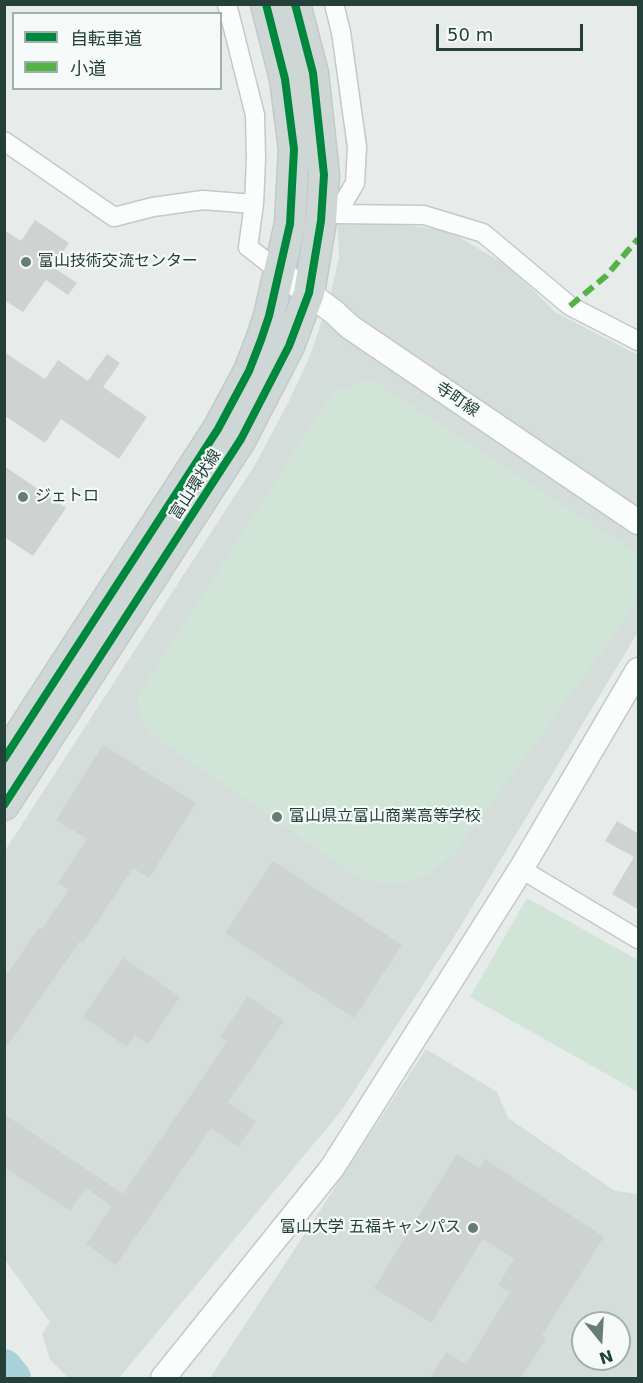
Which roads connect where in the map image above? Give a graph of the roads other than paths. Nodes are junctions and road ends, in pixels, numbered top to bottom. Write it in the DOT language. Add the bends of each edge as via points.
graph roads {
  1 [pos="227,4"];
  2 [pos="266,4"];
  3 [pos="295,4"];
  4 [pos="334,4"];
  5 [pos="4,141"];
  6 [pos="254,204"];
  7 [pos="280,272"];
  8 [pos="309,293"];
  9 [pos="639,341"];
  10 [pos="639,522"];
  11 [pos="639,670"];
  12 [pos="4,759"];
  13 [pos="4,805"];
  14 [pos="521,869"];
  15 [pos="639,939"];
  16 [pos="163,1378"];
  1 -- 6 [label="street" via="255,115"];
  2 -- 7 [label="main road, 富山環状線" via="285,79 294,149 292,212"];
  3 -- 8 [label="main road, 富山環状線" via="313,73 324,175"];
  4 -- 9 [label="street" via="357,147 355,183 337,214 424,215 483,233 570,306"];
  5 -- 6 [label="street" via="114,217 203,200"];
  6 -- 7 [label="street" via="248,247"];
  7 -- 8 [label="street, 寺町線"];
  7 -- 12 [label="main road, 富山環状線" via="249,371 218,429"];
  8 -- 10 [label="street, 寺町線" via="350,327"];
  8 -- 13 [label="main road, 富山環状線" via="289,346 242,439"];
  11 -- 14 [label="street"];
  14 -- 15 [label="street"];
  14 -- 16 [label="street" via="332,1168"];
}
